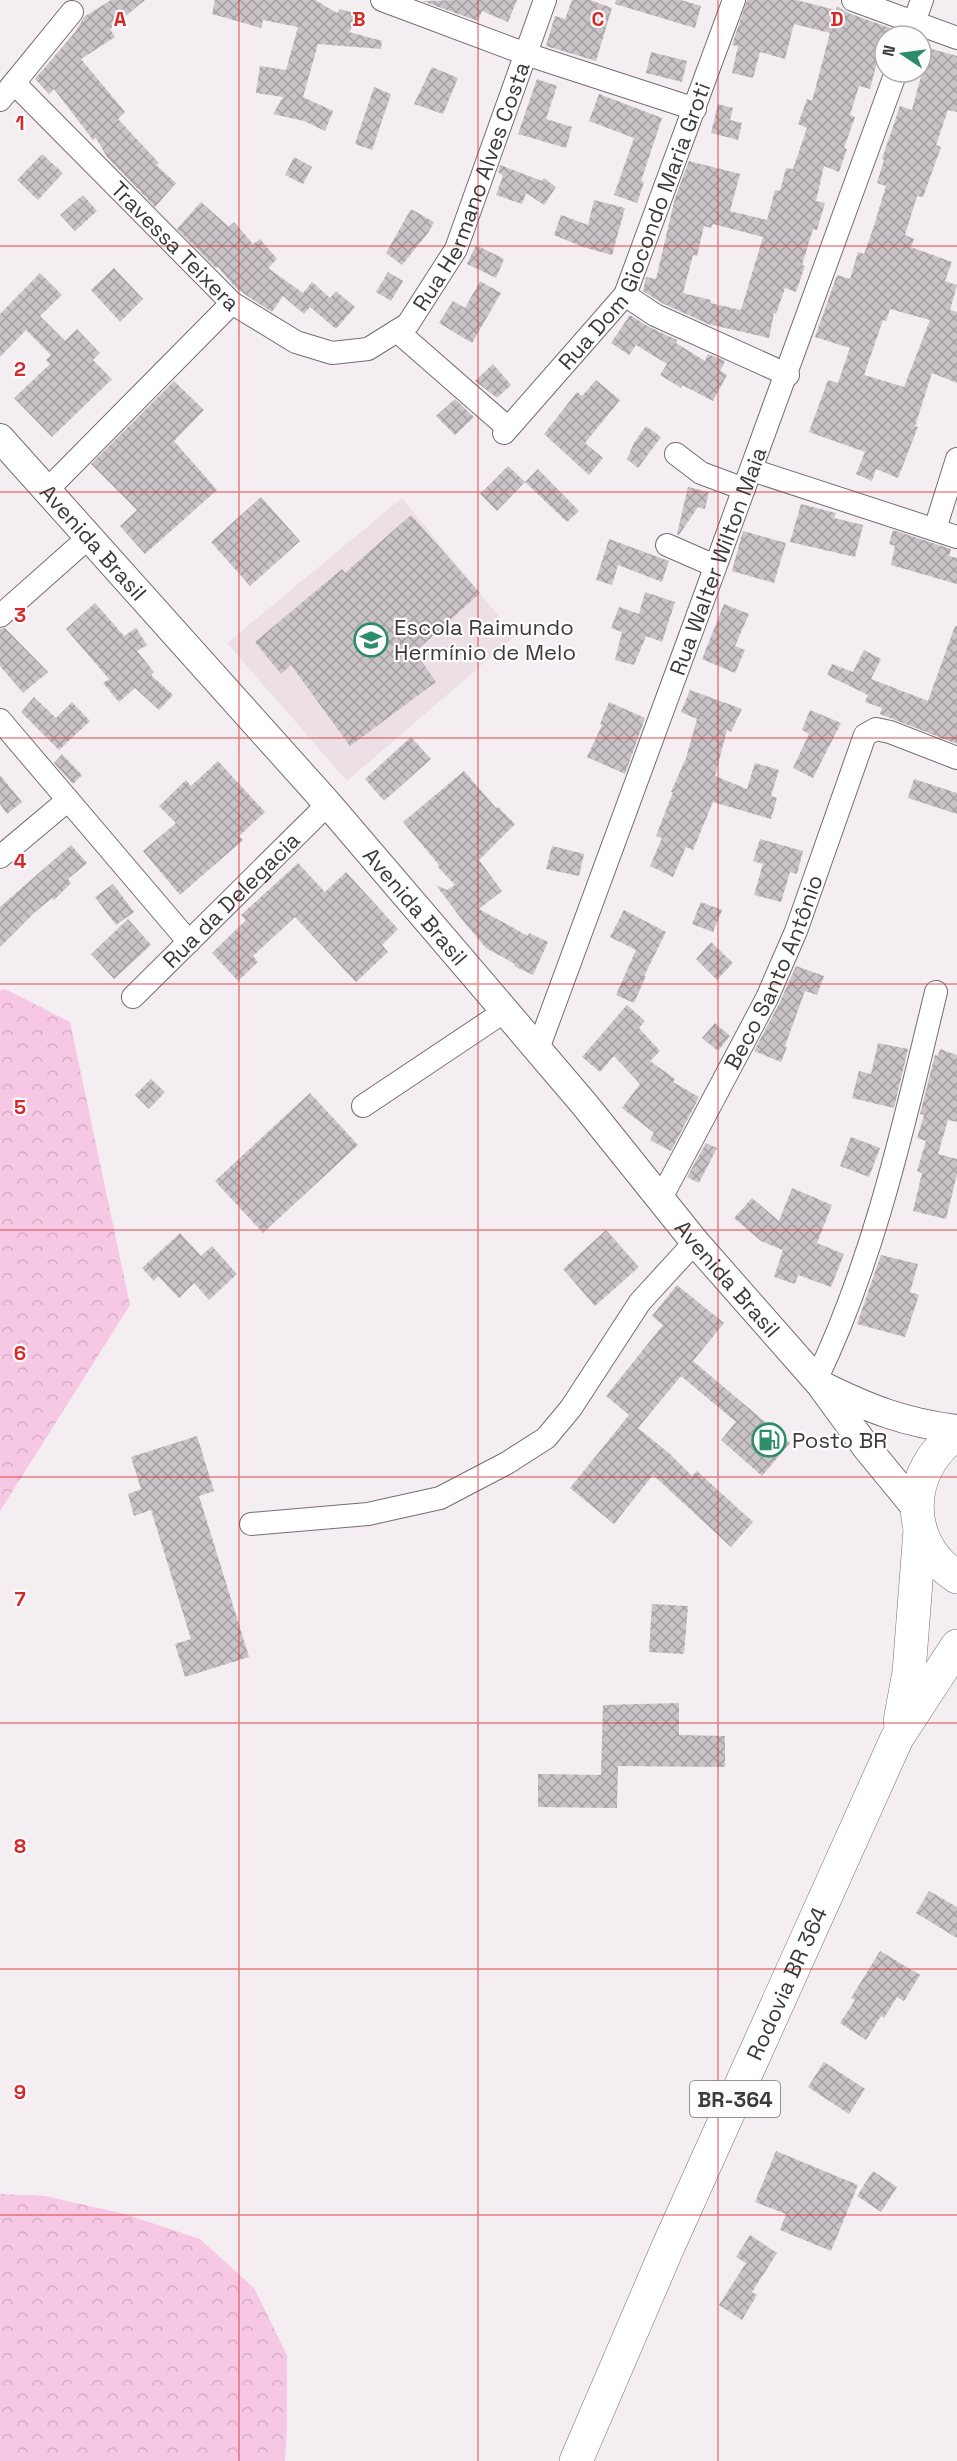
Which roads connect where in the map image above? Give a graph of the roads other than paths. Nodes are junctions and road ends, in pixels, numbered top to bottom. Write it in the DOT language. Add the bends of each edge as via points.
graph roads {
  1 [pos="382,0"];
  2 [pos="545,0"];
  3 [pos="734,0"];
  4 [pos="853,0"];
  5 [pos="922,0"];
  6 [pos="72,12"];
  7 [pos="901,24"];
  8 [pos="913,24"];
  9 [pos="933,33"];
  10 [pos="957,38"];
  11 [pos="526,54"];
  12 [pos="892,84"];
  13 [pos="8,92"];
  14 [pos="695,109"];
  15 [pos="625,295"];
  16 [pos="232,303"];
  17 [pos="397,331"];
  18 [pos="368,348"];
  19 [pos="788,375"];
  20 [pos="0,438"];
  21 [pos="676,454"];
  22 [pos="957,459"];
  23 [pos="748,479"];
  24 [pos="47,490"];
  25 [pos="935,529"];
  26 [pos="89,537"];
  27 [pos="957,537"];
  28 [pos="667,546"];
  29 [pos="715,566"];
  30 [pos="0,616"];
  31 [pos="0,720"];
  32 [pos="957,758"];
  33 [pos="68,801"];
  34 [pos="328,804"];
  35 [pos="0,857"];
  36 [pos="189,942"];
  37 [pos="936,992"];
  38 [pos="133,997"];
  39 [pos="505,1011"];
  40 [pos="538,1049"];
  41 [pos="363,1106"];
  42 [pos="660,1200"];
  43 [pos="695,1242"];
  44 [pos="818,1382"];
  45 [pos="957,1429"];
  46 [pos="957,1434"];
  47 [pos="918,1520"];
  48 [pos="251,1524"];
  49 [pos="957,1577"];
  50 [pos="957,1646"];
  51 [pos="897,1738"];
  52 [pos="576,2461"];
  1 -- 11 [label="street"];
  2 -- 11 [label="street, Rua Hermano Alves Costa"];
  3 -- 14 [label="street, Rua Dom Giocondo Maria Groti"];
  4 -- 7 [label="street"];
  5 -- 8 [label="street"];
  6 -- 13 [label="street"];
  9 -- 10 [label="street"];
  11 -- 14 [label="street"];
  11 -- 17 [label="street, Rua Hermano Alves Costa" via="456,249 408,324"];
  12 -- 19 [label="street, Rua Walter Wilton Maia"];
  13 -- 16 [label="street, Travessa Teixera"];
  14 -- 15 [label="street, Rua Dom Giocondo Maria Groti"];
  15 -- 17 [label="street, Rua Dom Giocondo Maria Groti" via="506,430"];
  15 -- 19 [label="street" via="655,315"];
  16 -- 18 [label="street, Travessa Teixera" via="296,342 332,353"];
  16 -- 24 [label="street"];
  17 -- 18 [label="street, Rua Hermano Alves Costa"];
  19 -- 23 [label="street, Rua Walter Wilton Maia"];
  20 -- 24 [label="street, Avenida Brasil"];
  21 -- 23 [label="street" via="700,473"];
  22 -- 25 [label="street"];
  23 -- 25 [label="street"];
  23 -- 29 [label="street, Rua Walter Wilton Maia"];
  24 -- 26 [label="street, Avenida Brasil"];
  25 -- 27 [label="street"];
  26 -- 30 [label="street"];
  26 -- 34 [label="street, Avenida Brasil"];
  28 -- 29 [label="street"];
  29 -- 40 [label="street, Rua Walter Wilton Maia"];
  31 -- 33 [label="street"];
  32 -- 42 [label="street, Beco Santo Antônio" via="890,732 876,729 865,735 788,951"];
  33 -- 35 [label="street"];
  33 -- 36 [label="street"];
  34 -- 36 [label="street, Rua da Delegacia"];
  34 -- 39 [label="street, Avenida Brasil"];
  36 -- 38 [label="street, Rua da Delegacia"];
  37 -- 44 [label="street" via="899,1144 855,1287"];
  39 -- 40 [label="street, Avenida Brasil"];
  39 -- 41 [label="street"];
  40 -- 42 [label="street, Avenida Brasil"];
  42 -- 43 [label="street, Avenida Brasil"];
  43 -- 44 [label="street, Avenida Brasil"];
  43 -- 48 [label="street" via="640,1302 571,1408 546,1438 507,1463 440,1498 368,1514"];
  44 -- 45 [label="street, Avenida Brasil" via="901,1419"];
  44 -- 47 [label="street, Avenida Brasil"];
  46 -- 47 [label="main road, Rodovia BR 364 / BR-364" via="928,1462 919,1484"];
  47 -- 49 [label="main road" via="930,1552"];
  47 -- 51 [label="main road, Rodovia BR 364 / BR-364" via="909,1671"];
  50 -- 51 [label="main road, Rodovia BR 364 / BR-364"];
  51 -- 52 [label="main road, Rodovia BR 364 / BR-364"];
}
